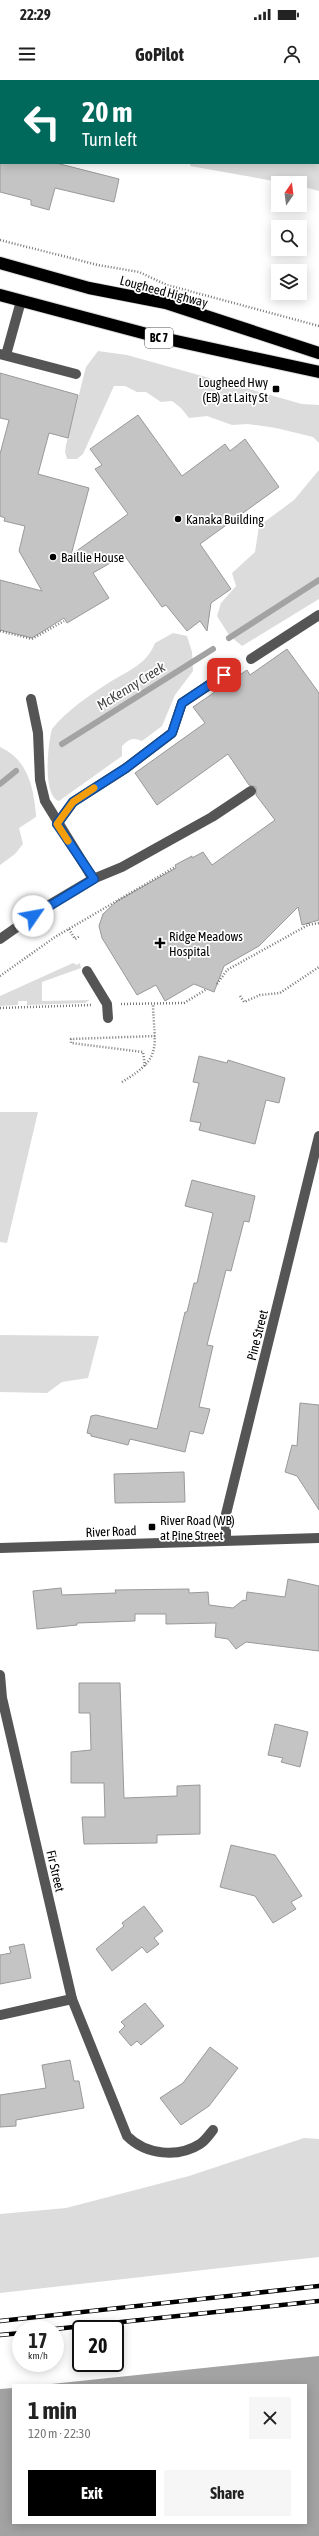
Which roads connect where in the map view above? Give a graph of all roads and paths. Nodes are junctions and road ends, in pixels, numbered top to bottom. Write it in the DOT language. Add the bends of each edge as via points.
graph roads {
  1 [pos="0,240"];
  2 [pos="0,263"];
  3 [pos="0,295"];
  4 [pos="21,301"];
  5 [pos="319,326"];
  6 [pos="319,353"];
  7 [pos="3,355"];
  8 [pos="319,372"];
  9 [pos="76,374"];
  10 [pos="319,614"];
  11 [pos="64,621"];
  12 [pos="0,631"];
  13 [pos="251,658"];
  14 [pos="224,675"];
  15 [pos="31,699"];
  16 [pos="251,791"];
  17 [pos="57,824"];
  18 [pos="175,867"];
  19 [pos="94,879"];
  20 [pos="319,923"];
  21 [pos="69,929"];
  22 [pos="80,936"];
  23 [pos="0,939"];
  24 [pos="319,967"];
  25 [pos="87,971"];
  26 [pos="0,976"];
  27 [pos="224,985"];
  28 [pos="207,989"];
  29 [pos="240,996"];
  30 [pos="118,1003"];
  31 [pos="94,1004"];
  32 [pos="154,1004"];
  33 [pos="0,1008"];
  34 [pos="108,1018"];
  35 [pos="155,1036"];
  36 [pos="146,1066"];
  37 [pos="122,1082"];
  38 [pos="319,1136"];
  39 [pos="319,1538"];
  40 [pos="226,1540"];
  41 [pos="0,1548"];
  42 [pos="0,1675"];
  43 [pos="72,1999"];
  44 [pos="0,2015"];
  45 [pos="213,2130"];
  1 -- 5 [label="path" via="98,265 139,272 167,285"];
  2 -- 6 [label="highway, Lougheed Highway" via="89,288 166,303"];
  3 -- 4 [label="highway, BC 7"];
  4 -- 7 [label="street"];
  4 -- 8 [label="highway, BC 7" via="158,338"];
  7 -- 9 [label="street"];
  10 -- 13 [label="street"];
  11 -- 12 [label="path" via="32,639"];
  14 -- 17 [label="street" via="182,703 172,733 126,768 73,802"];
  15 -- 17 [label="street" via="38,733 44,801"];
  16 -- 19 [label="street" via="212,817 122,867"];
  17 -- 19 [label="street"];
  18 -- 21 [label="path"];
  19 -- 23 [label="street" via="44,908"];
  20 -- 27 [label="path" via="308,924 227,970 218,983"];
  21 -- 22 [label="path" via="75,939"];
  21 -- 26 [label="path"];
  24 -- 29 [label="path" via="280,993 260,995 244,1002"];
  25 -- 34 [label="street" via="107,1004"];
  28 -- 32 [label="path" via="184,1003"];
  30 -- 32 [label="path"];
  31 -- 33 [label="path"];
  32 -- 35 [label="path"];
  35 -- 36 [label="path" via="152,1055"];
  35 -- 36 [label="path" via="71,1039 71,1043 142,1052"];
  36 -- 37 [label="path"];
  38 -- 40 [label="street, Pine Street" via="226,1514"];
  39 -- 40 [label="street, River Road"];
  40 -- 41 [label="street, River Road"];
  42 -- 43 [label="street, Fir Street" via="2,1698"];
  43 -- 44 [label="street"];
  43 -- 45 [label="street, Fir Street" via="128,2136 136,2145 153,2151 187,2150 201,2143"];
}
